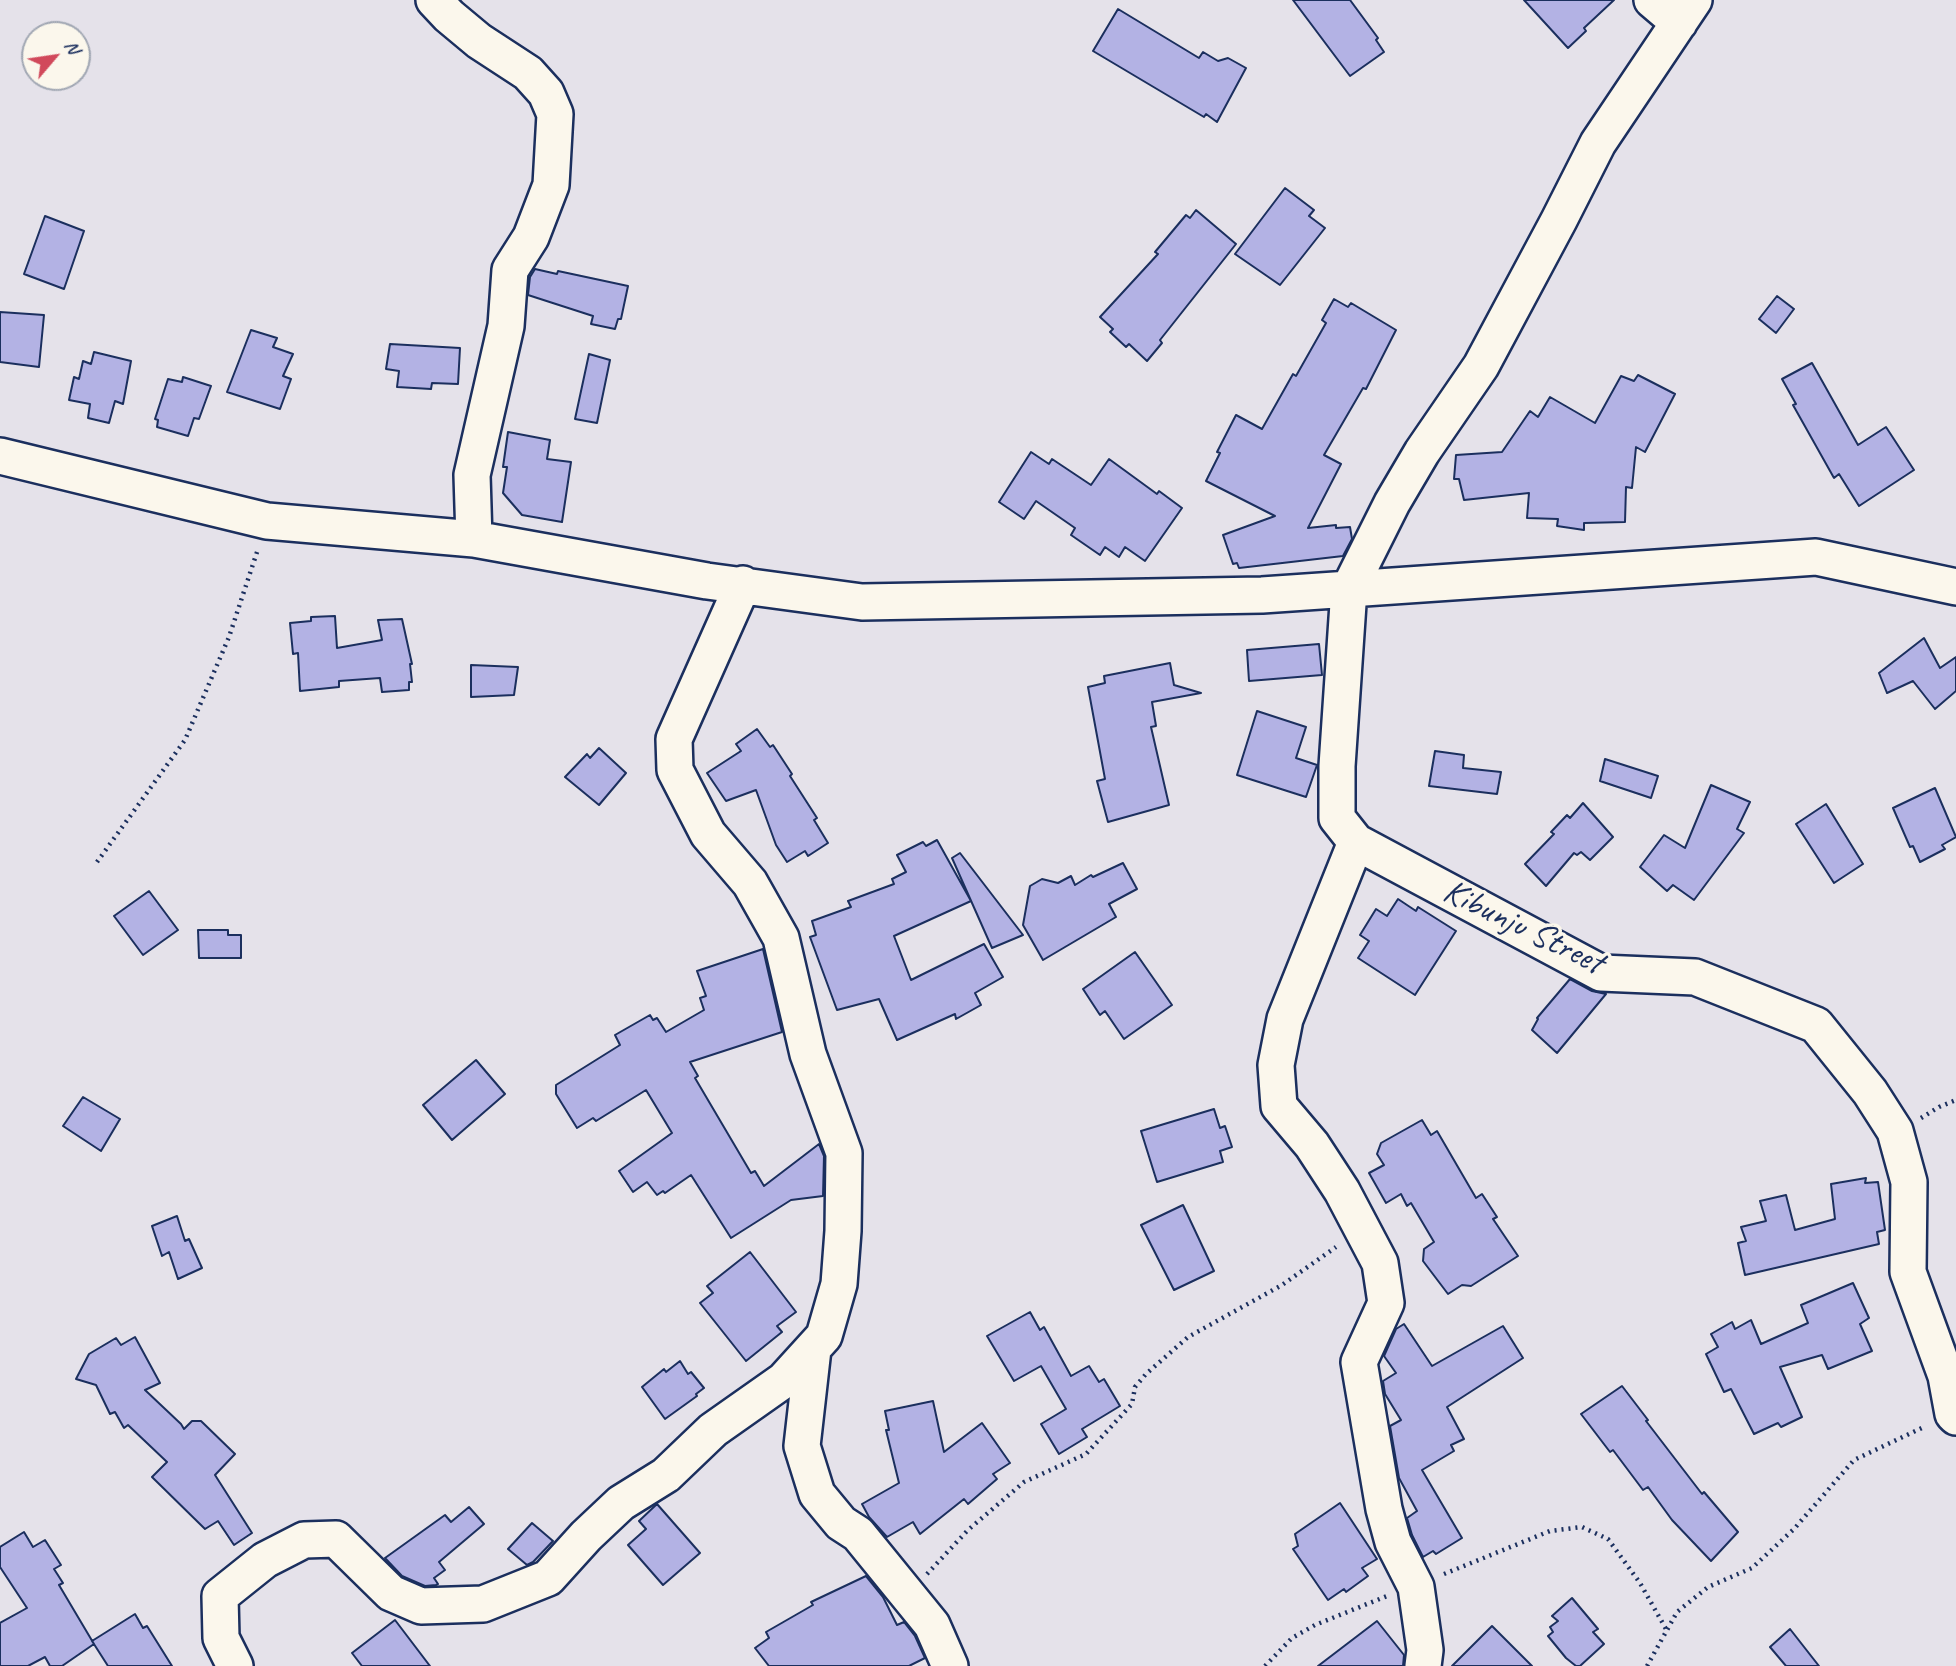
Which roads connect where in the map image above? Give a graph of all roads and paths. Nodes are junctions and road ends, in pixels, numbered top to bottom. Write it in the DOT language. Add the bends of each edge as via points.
graph roads {
  1 [pos="434,0"];
  2 [pos="1651,0"];
  3 [pos="1686,12"];
  4 [pos="0,456"];
  5 [pos="267,521"];
  6 [pos="474,539"];
  7 [pos="743,584"];
  8 [pos="1956,587"];
  9 [pos="1349,589"];
  10 [pos="1356,842"];
  11 [pos="97,862"];
  12 [pos="1362,1228"];
  13 [pos="813,1349"];
  14 [pos="1954,1416"];
  15 [pos="1416,1587"];
  16 [pos="908,1595"];
  17 [pos="1667,1629"];
  18 [pos="235,1666"];
  19 [pos="950,1666"];
  20 [pos="1265,1666"];
  21 [pos="1423,1666"];
  22 [pos="1647,1666"];
  1 -- 6 [label="street" via="480,41 528,73 555,114 551,185 531,237 510,270 506,326 472,475"];
  2 -- 3 [label="street"];
  3 -- 9 [label="street" via="1598,143 1481,366 1422,452"];
  4 -- 5 [label="street"];
  5 -- 6 [label="street"];
  5 -- 11 [label="path" via="229,637 185,740"];
  6 -- 7 [label="street"];
  7 -- 9 [label="street" via="862,602 1262,595"];
  7 -- 13 [label="street" via="674,739 675,770 708,834 750,883 781,938 808,1054 844,1153 839,1284 824,1336"];
  8 -- 9 [label="street" via="1816,556"];
  9 -- 10 [label="street, Kibunju Street" via="1337,818"];
  10 -- 12 [label="street" via="1285,1019 1276,1065 1279,1106 1312,1145"];
  10 -- 14 [label="street, Kibunju Street" via="1601,973 1695,977 1816,1025 1895,1131 1909,1181 1908,1272 1947,1376"];
  12 -- 15 [label="street" via="1380,1263 1387,1303 1359,1362 1384,1509 1393,1542"];
  12 -- 16 [label="path" via="1282,1285 1188,1337 1140,1380 1132,1404 1086,1454 1024,1482 968,1530"];
  13 -- 16 [label="street" via="802,1446 817,1494 841,1523 858,1534"];
  13 -- 18 [label="street" via="784,1380 713,1430 666,1475 621,1503 548,1578 483,1604 421,1606 391,1593 336,1539 304,1540 265,1560 220,1596 220,1638"];
  14 -- 17 [label="path" via="1854,1460 1794,1529 1752,1568 1708,1587 1676,1612"];
  15 -- 17 [label="path" via="1550,1531 1582,1527 1608,1539"];
  15 -- 20 [label="path" via="1315,1625 1292,1638"];
  15 -- 21 [label="street"];
  16 -- 19 [label="street" via="932,1625"];
  17 -- 22 [label="path"];
}
